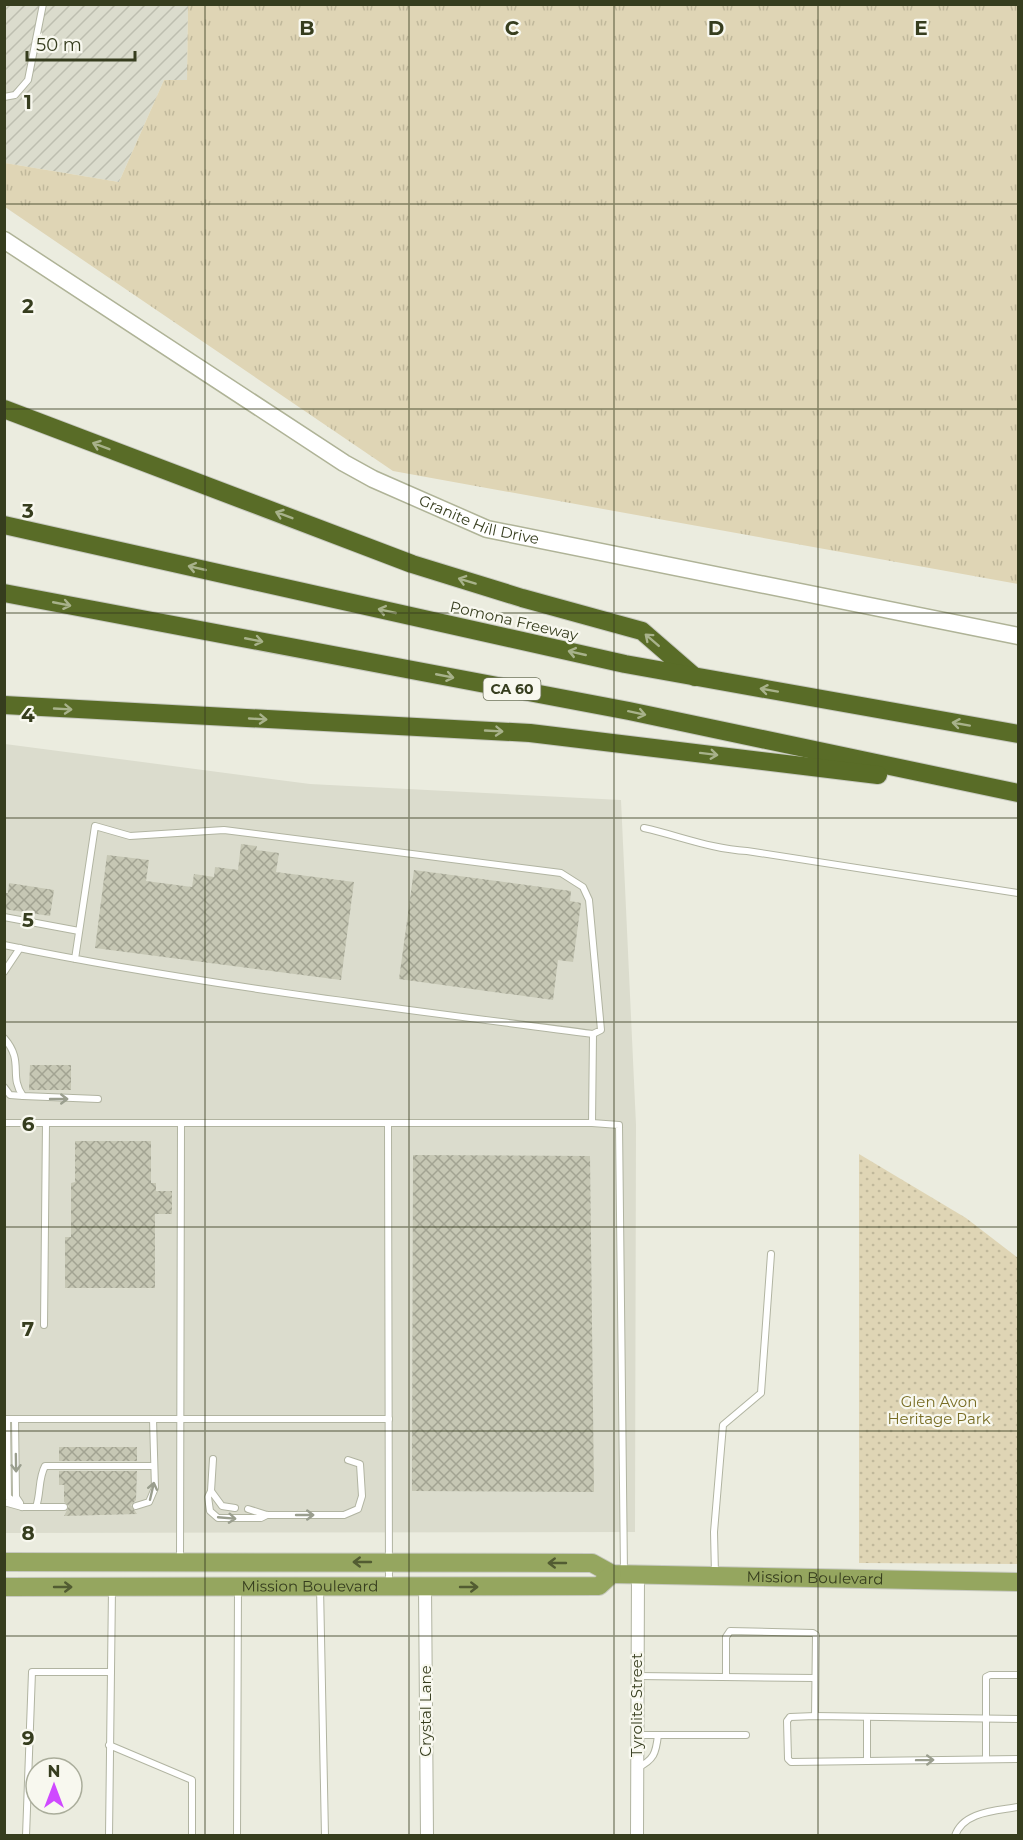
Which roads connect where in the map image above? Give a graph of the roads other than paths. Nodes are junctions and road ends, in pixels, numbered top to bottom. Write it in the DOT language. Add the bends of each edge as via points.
graph roads {
  1 [pos="43,4"];
  2 [pos="4,97"];
  3 [pos="4,240"];
  4 [pos="4,409"];
  5 [pos="4,525"];
  6 [pos="4,593"];
  7 [pos="1018,636"];
  8 [pos="696,678"];
  9 [pos="4,705"];
  10 [pos="1018,734"];
  11 [pos="1012,792"];
  12 [pos="644,828"];
  13 [pos="1018,893"];
  14 [pos="4,916"];
  15 [pos="79,931"];
  16 [pos="4,945"];
  17 [pos="20,948"];
  18 [pos="75,959"];
  19 [pos="4,972"];
  20 [pos="593,1034"];
  21 [pos="4,1038"];
  22 [pos="4,1087"];
  23 [pos="23,1096"];
  24 [pos="98,1099"];
  25 [pos="4,1123"];
  26 [pos="46,1123"];
  27 [pos="182,1123"];
  28 [pos="388,1123"];
  29 [pos="592,1123"];
  30 [pos="771,1254"];
  31 [pos="44,1325"];
  32 [pos="6,1419"];
  33 [pos="15,1419"];
  34 [pos="153,1419"];
  35 [pos="181,1419"];
  36 [pos="389,1419"];
  37 [pos="213,1459"];
  38 [pos="348,1460"];
  39 [pos="154,1466"];
  40 [pos="211,1491"];
  41 [pos="4,1502"];
  42 [pos="22,1506"];
  43 [pos="136,1506"];
  44 [pos="36,1507"];
  45 [pos="64,1507"];
  46 [pos="235,1508"];
  47 [pos="248,1509"];
  48 [pos="267,1515"];
  49 [pos="4,1562"];
  50 [pos="180,1562"];
  51 [pos="390,1562"];
  52 [pos="625,1574"];
  53 [pos="715,1578"];
  54 [pos="1018,1582"];
  55 [pos="389,1586"];
  56 [pos="4,1587"];
  57 [pos="112,1587"];
  58 [pos="238,1587"];
  59 [pos="320,1587"];
  60 [pos="425,1587"];
  61 [pos="111,1672"];
  62 [pos="1018,1675"];
  63 [pos="637,1676"];
  64 [pos="726,1677"];
  65 [pos="814,1678"];
  66 [pos="815,1716"];
  67 [pos="867,1718"];
  68 [pos="986,1718"];
  69 [pos="1018,1719"];
  70 [pos="637,1735"];
  71 [pos="658,1735"];
  72 [pos="746,1735"];
  73 [pos="109,1745"];
  74 [pos="986,1759"];
  75 [pos="1018,1759"];
  76 [pos="867,1761"];
  77 [pos="637,1768"];
  78 [pos="1018,1807"];
  79 [pos="26,1836"];
  80 [pos="109,1836"];
  81 [pos="192,1836"];
  82 [pos="237,1836"];
  83 [pos="325,1836"];
  84 [pos="427,1836"];
  85 [pos="637,1836"];
  86 [pos="955,1836"];
  1 -- 2 [label="lane" via="28,80 15,95"];
  3 -- 7 [label="street, Granite Hill Drive" via="344,463 487,528"];
  8 -- 4 [label="highway, one-way" via="642,631 412,564"];
  8 -- 5 [label="highway, Pomona Freeway, one-way"];
  6 -- 11 [label="highway, CA 60, one-way" via="629,711"];
  10 -- 8 [label="highway, Pomona Freeway, one-way"];
  9 -- 11 [label="highway, one-way" via="530,733"];
  12 -- 13 [label="lane" via="716,849"];
  14 -- 15 [label="lane"];
  15 -- 18 [label="lane"];
  15 -- 20 [label="lane" via="95,826 130,836 224,830 561,873 583,887 589,900 601,1007 601,1030"];
  16 -- 17 [label="lane"];
  17 -- 18 [label="lane"];
  17 -- 19 [label="lane"];
  18 -- 20 [label="lane" via="177,978"];
  20 -- 29 [label="lane"];
  21 -- 23 [label="lane" via="14,1049 16,1087"];
  22 -- 23 [label="lane" via="10,1095"];
  23 -- 24 [label="lane, one-way"];
  25 -- 26 [label="lane"];
  26 -- 27 [label="lane"];
  26 -- 31 [label="lane"];
  27 -- 28 [label="lane"];
  27 -- 35 [label="lane"];
  28 -- 29 [label="lane"];
  28 -- 36 [label="lane"];
  29 -- 52 [label="lane" via="619,1125"];
  30 -- 53 [label="lane" via="761,1393 723,1425 714,1532"];
  32 -- 33 [label="lane"];
  32 -- 42 [label="lane" via="8,1497"];
  33 -- 34 [label="lane"];
  33 -- 42 [label="lane, one-way" via="16,1497"];
  34 -- 35 [label="lane"];
  34 -- 39 [label="lane"];
  35 -- 36 [label="lane"];
  35 -- 50 [label="lane"];
  36 -- 51 [label="lane"];
  37 -- 40 [label="lane"];
  48 -- 38 [label="lane, one-way" via="344,1515 358,1509 362,1496 360,1464"];
  43 -- 39 [label="lane, one-way" via="144,1506 153,1497"];
  39 -- 44 [label="lane" via="45,1466"];
  40 -- 46 [label="lane" via="222,1506"];
  40 -- 48 [label="lane, one-way" via="210,1511 218,1518"];
  41 -- 42 [label="lane"];
  42 -- 44 [label="lane"];
  44 -- 45 [label="lane"];
  47 -- 48 [label="lane"];
  49 -- 50 [label="main road, Mission Boulevard"];
  51 -- 50 [label="main road, Mission Boulevard, one-way"];
  52 -- 51 [label="main road, Mission Boulevard, one-way" via="592,1563"];
  51 -- 55 [label="lane"];
  52 -- 53 [label="main road, Mission Boulevard"];
  60 -- 52 [label="main road, Mission Boulevard, one-way" via="599,1586"];
  52 -- 63 [label="street, Tyrolite Street"];
  53 -- 54 [label="main road, Mission Boulevard"];
  55 -- 59 [label="main road, Mission Boulevard"];
  55 -- 60 [label="main road, Mission Boulevard"];
  56 -- 57 [label="main road, Mission Boulevard, one-way"];
  57 -- 58 [label="main road, Mission Boulevard"];
  57 -- 61 [label="lane"];
  58 -- 59 [label="main road, Mission Boulevard"];
  58 -- 82 [label="lane"];
  59 -- 83 [label="lane"];
  60 -- 84 [label="street, Crystal Lane"];
  61 -- 73 [label="lane"];
  61 -- 79 [label="lane" via="32,1672"];
  62 -- 68 [label="lane" via="986,1677"];
  63 -- 64 [label="lane"];
  63 -- 70 [label="street, Tyrolite Street"];
  64 -- 65 [label="lane"];
  64 -- 65 [label="lane" via="726,1637 730,1631 813,1633"];
  65 -- 66 [label="lane"];
  66 -- 67 [label="lane"];
  66 -- 76 [label="lane" via="790,1717 787,1721 791,1762"];
  67 -- 68 [label="lane"];
  67 -- 76 [label="lane"];
  68 -- 69 [label="lane"];
  68 -- 74 [label="lane"];
  70 -- 71 [label="lane"];
  70 -- 77 [label="street, Tyrolite Street"];
  71 -- 72 [label="lane"];
  71 -- 77 [label="lane" via="656,1755"];
  73 -- 80 [label="lane"];
  73 -- 81 [label="lane" via="192,1780"];
  74 -- 75 [label="lane"];
  76 -- 74 [label="lane, one-way"];
  77 -- 85 [label="street, Tyrolite Street"];
  78 -- 86 [label="lane" via="969,1818 959,1825"];
}
